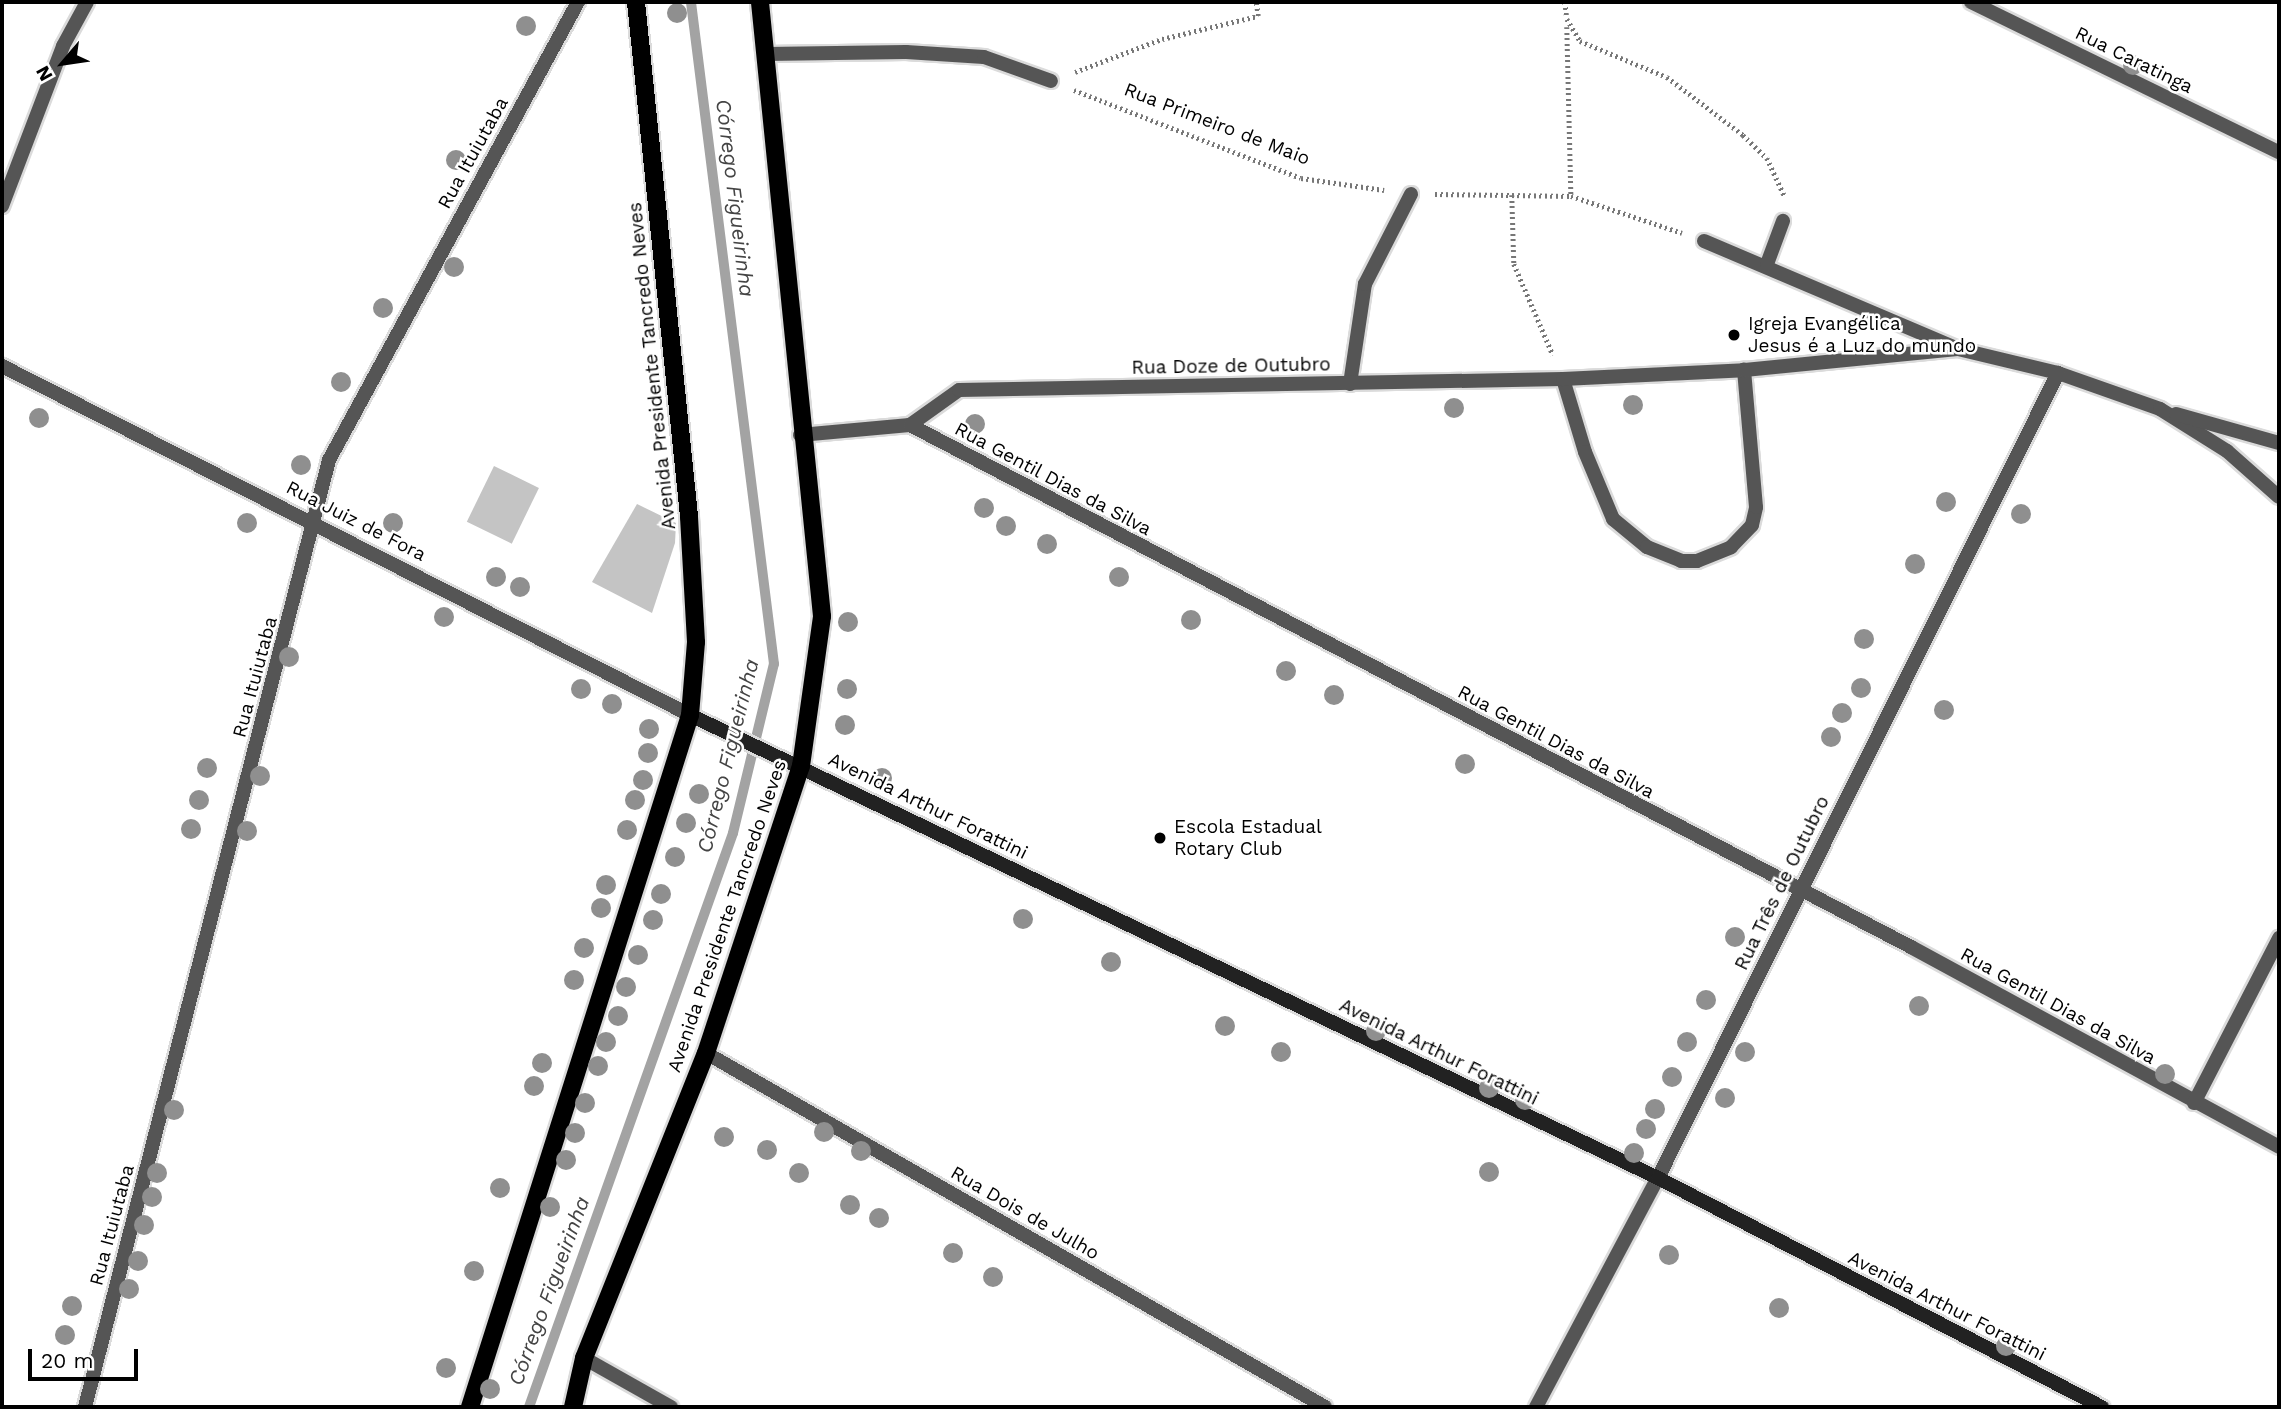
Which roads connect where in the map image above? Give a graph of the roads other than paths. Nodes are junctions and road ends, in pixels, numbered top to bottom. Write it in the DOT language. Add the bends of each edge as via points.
graph roads {
  1 [pos="87,2"];
  2 [pos="578,2"];
  3 [pos="636,2"];
  4 [pos="760,2"];
  5 [pos="1972,2"];
  6 [pos="766,54"];
  7 [pos="1051,81"];
  8 [pos="2279,152"];
  9 [pos="1411,194"];
  10 [pos="2,206"];
  11 [pos="1783,221"];
  12 [pos="1704,241"];
  13 [pos="1767,264"];
  14 [pos="1958,349"];
  15 [pos="2,366"];
  16 [pos="1744,370"];
  17 [pos="2058,373"];
  18 [pos="1563,379"];
  19 [pos="1350,384"];
  20 [pos="2160,409"];
  21 [pos="910,425"];
  22 [pos="800,435"];
  23 [pos="2279,443"];
  24 [pos="2279,497"];
  25 [pos="315,522"];
  26 [pos="690,715"];
  27 [pos="801,766"];
  28 [pos="1799,892"];
  29 [pos="2279,938"];
  30 [pos="706,1053"];
  31 [pos="2194,1103"];
  32 [pos="2279,1147"];
  33 [pos="1658,1178"];
  34 [pos="584,1358"];
  35 [pos="85,1407"];
  36 [pos="470,1407"];
  37 [pos="573,1407"];
  38 [pos="671,1407"];
  39 [pos="1325,1407"];
  40 [pos="1536,1407"];
  41 [pos="2102,1407"];
  1 -- 10 [label="street" via="63,47"];
  2 -- 25 [label="street, Rua Ituiutaba" via="329,460"];
  3 -- 26 [label="main road, Avenida Presidente Tancredo Neves" via="689,516 696,642"];
  4 -- 6 [label="main road, Avenida Presidente Tancredo Neves"];
  5 -- 8 [label="street, Rua Caratinga"];
  6 -- 7 [label="street" via="906,52 984,57"];
  6 -- 22 [label="main road, Avenida Presidente Tancredo Neves"];
  9 -- 19 [label="street" via="1365,284"];
  11 -- 13 [label="street"];
  12 -- 13 [label="street"];
  13 -- 14 [label="street"];
  14 -- 16 [label="street, Rua Doze de Outubro"];
  14 -- 17 [label="street"];
  15 -- 25 [label="street, Rua Juiz de Fora"];
  16 -- 18 [label="street, Rua Doze de Outubro"];
  16 -- 18 [label="street" via="1756,508 1752,525 1731,547 1697,561 1681,561 1647,547 1613,519 1589,464"];
  17 -- 20 [label="street"];
  17 -- 28 [label="street, Rua Três de Outubro"];
  18 -- 19 [label="street, Rua Doze de Outubro"];
  19 -- 21 [label="street, Rua Doze de Outubro" via="959,390"];
  20 -- 23 [label="street"];
  20 -- 24 [label="street" via="2227,451"];
  21 -- 22 [label="street"];
  21 -- 28 [label="street, Rua Gentil Dias da Silva"];
  22 -- 27 [label="main road, Avenida Presidente Tancredo Neves" via="822,616"];
  25 -- 26 [label="street, Rua Juiz de Fora"];
  25 -- 35 [label="street, Rua Ituiutaba"];
  26 -- 27 [label="street, Avenida Arthur Forattini"];
  26 -- 36 [label="main road, Avenida Presidente Tancredo Neves"];
  27 -- 30 [label="main road, Avenida Presidente Tancredo Neves"];
  27 -- 33 [label="street, Avenida Arthur Forattini"];
  28 -- 31 [label="street, Rua Gentil Dias da Silva" via="1911,947"];
  28 -- 33 [label="street, Rua Três de Outubro"];
  29 -- 31 [label="street"];
  30 -- 34 [label="main road, Avenida Presidente Tancredo Neves"];
  30 -- 39 [label="street, Rua Dois de Julho"];
  31 -- 32 [label="street, Rua Gentil Dias da Silva"];
  33 -- 40 [label="street, Rua Três de Outubro"];
  33 -- 41 [label="street, Avenida Arthur Forattini"];
  34 -- 37 [label="main road, Avenida Presidente Tancredo Neves"];
  34 -- 38 [label="street"];
}
